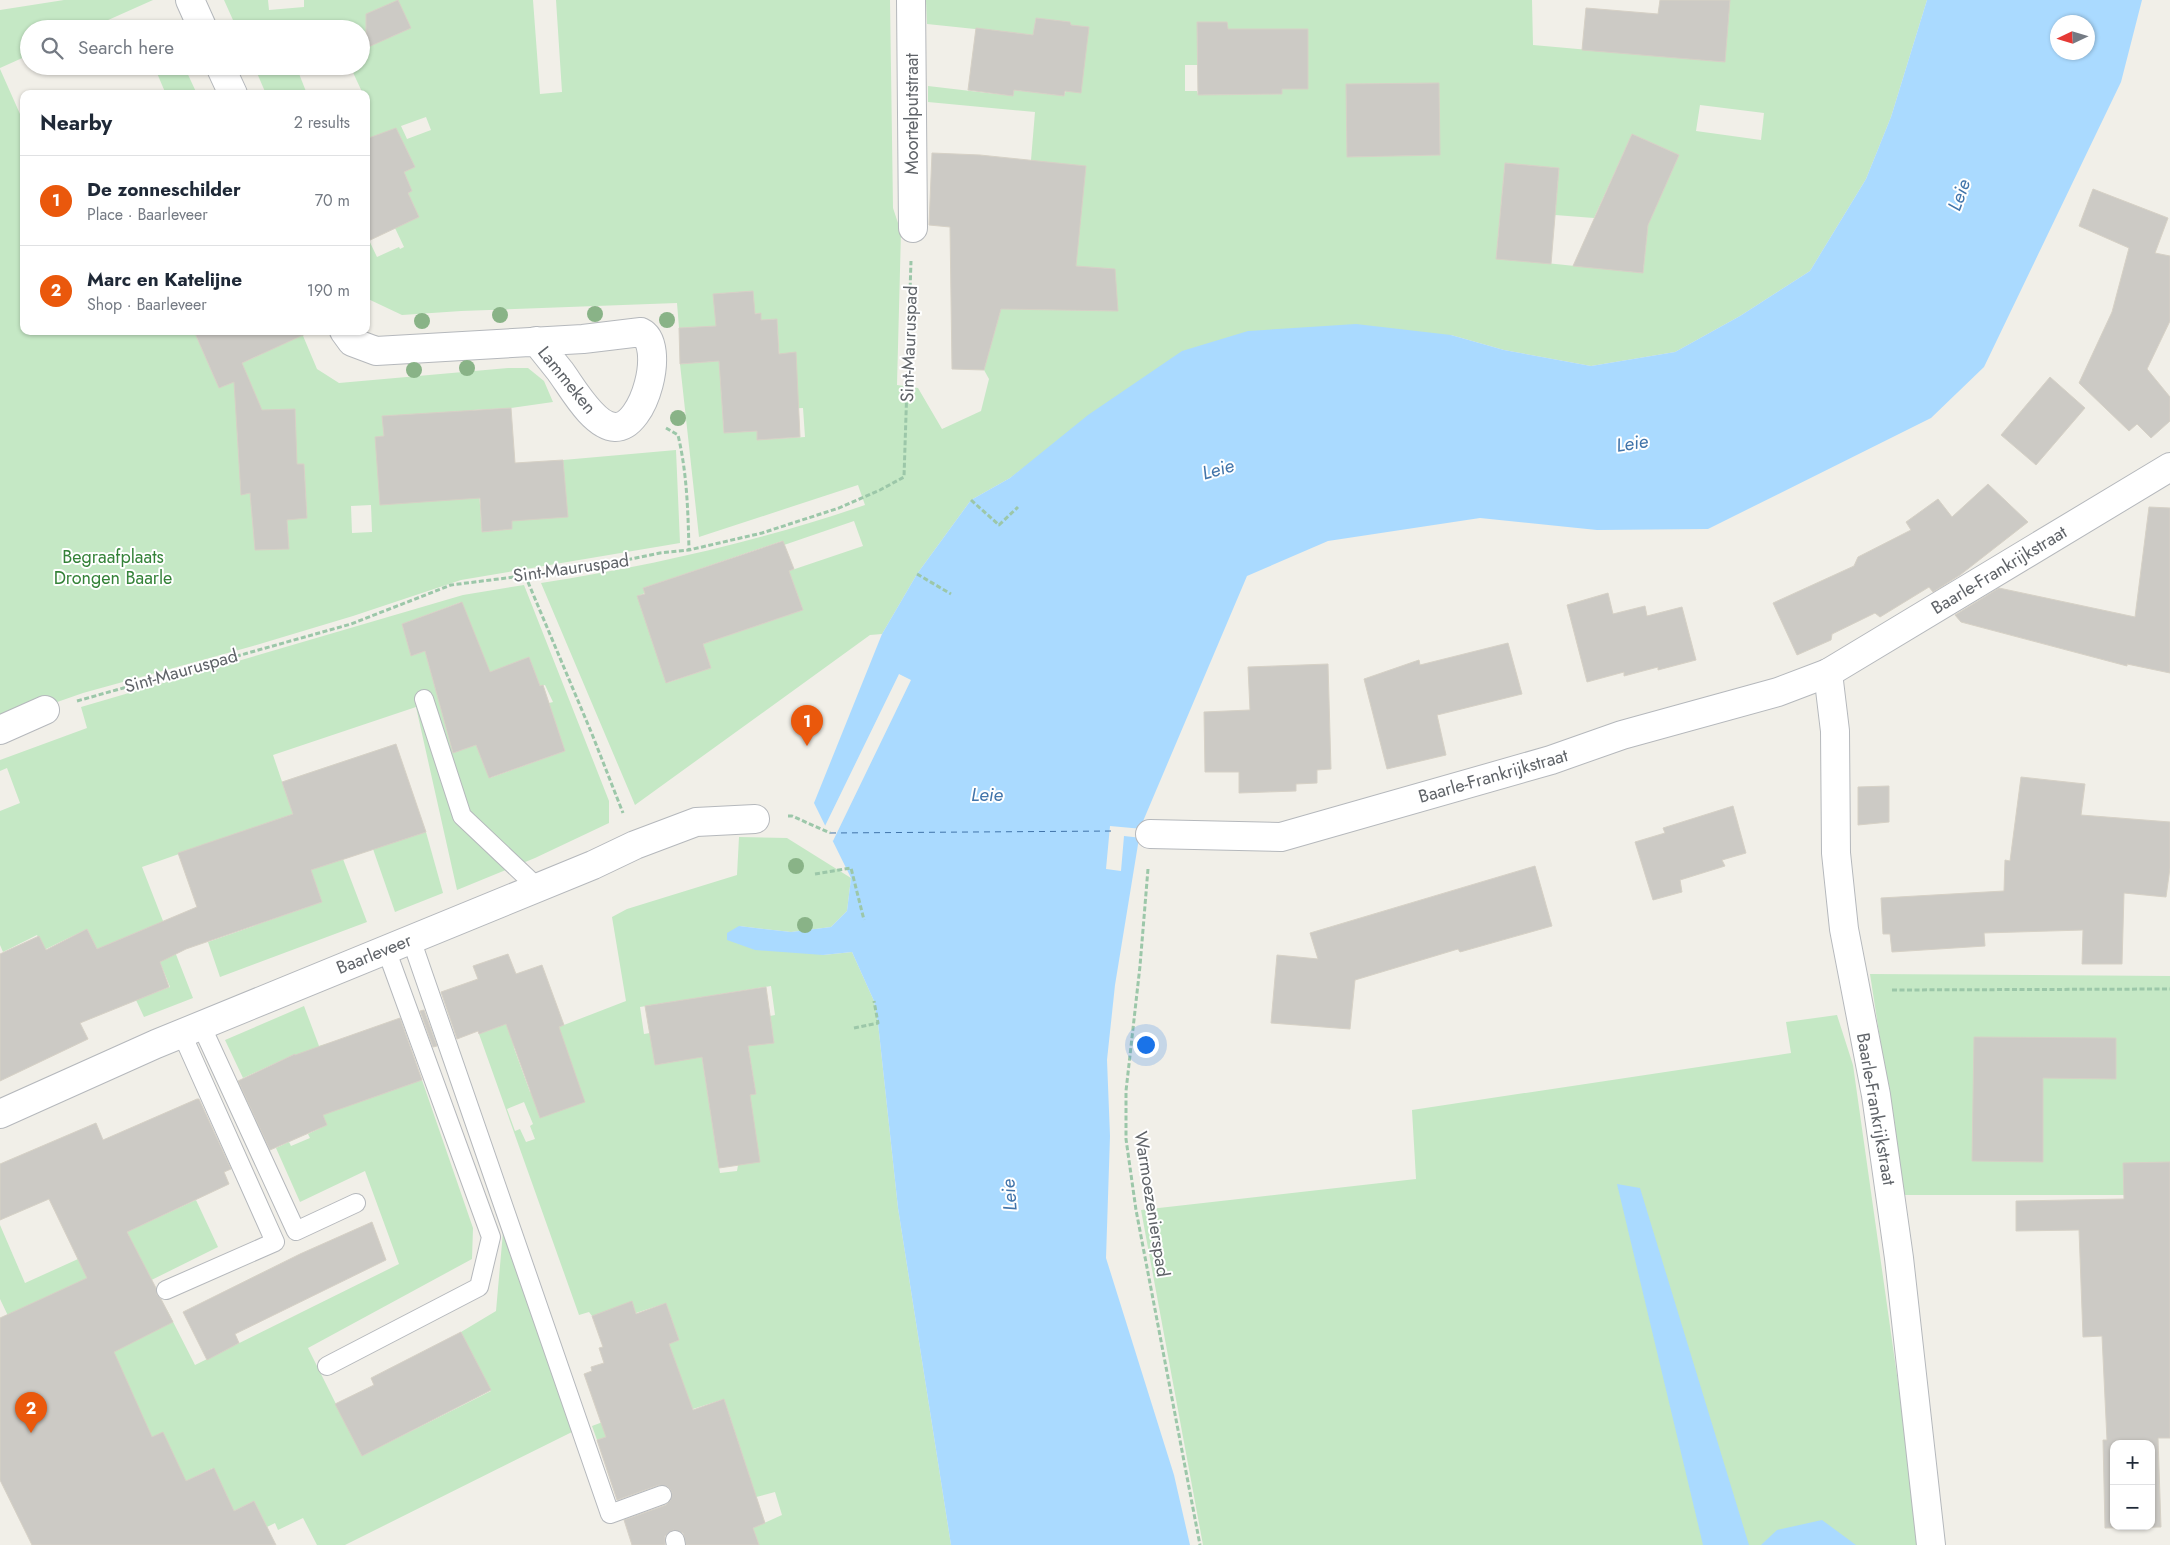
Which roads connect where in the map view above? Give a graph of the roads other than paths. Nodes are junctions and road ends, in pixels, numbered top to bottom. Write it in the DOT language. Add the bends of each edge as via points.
graph roads {
  1 [pos="190,0"];
  2 [pos="911,0"];
  3 [pos="199,20"];
  4 [pos="224,75"];
  5 [pos="231,90"];
  6 [pos="913,228"];
  7 [pos="347,335"];
  8 [pos="536,342"];
  9 [pos="2170,468"];
  10 [pos="1828,673"];
  11 [pos="424,699"];
  12 [pos="45,710"];
  13 [pos="0,730"];
  14 [pos="755,819"];
  15 [pos="1150,834"];
  16 [pos="537,887"];
  17 [pos="399,944"];
  18 [pos="192,1030"];
  19 [pos="0,1114"];
  20 [pos="356,1203"];
  21 [pos="166,1290"];
  22 [pos="327,1366"];
  23 [pos="662,1495"];
  24 [pos="1931,1545"];
  1 -- 3 [label="street"];
  2 -- 6 [label="street, Moortelputstraat"];
  4 -- 5 [label="street"];
  7 -- 8 [label="street, Lammeken" via="352,342 376,351"];
  8 -- 8 [label="street, Lammeken" via="641,332 646,335 650,341 652,365 640,410 627,424 615,427 604,424 584,404"];
  9 -- 10 [label="street, Baarle-Frankrijkstraat"];
  10 -- 15 [label="street, Baarle-Frankrijkstraat" via="1778,692 1281,837"];
  10 -- 24 [label="street, Baarle-Frankrijkstraat" via="1835,731 1836,853 1844,929 1876,1095 1900,1258"];
  11 -- 16 [label="lane" via="462,816"];
  12 -- 13 [label="street"];
  14 -- 16 [label="street, Baarleveer" via="696,822"];
  16 -- 17 [label="street, Baarleveer"];
  17 -- 18 [label="street, Baarleveer"];
  17 -- 22 [label="lane" via="491,1237 479,1287"];
  17 -- 23 [label="lane" via="610,1514"];
  18 -- 19 [label="street, Baarleveer"];
  18 -- 20 [label="lane" via="296,1231"];
  18 -- 21 [label="lane" via="275,1242"];
}
